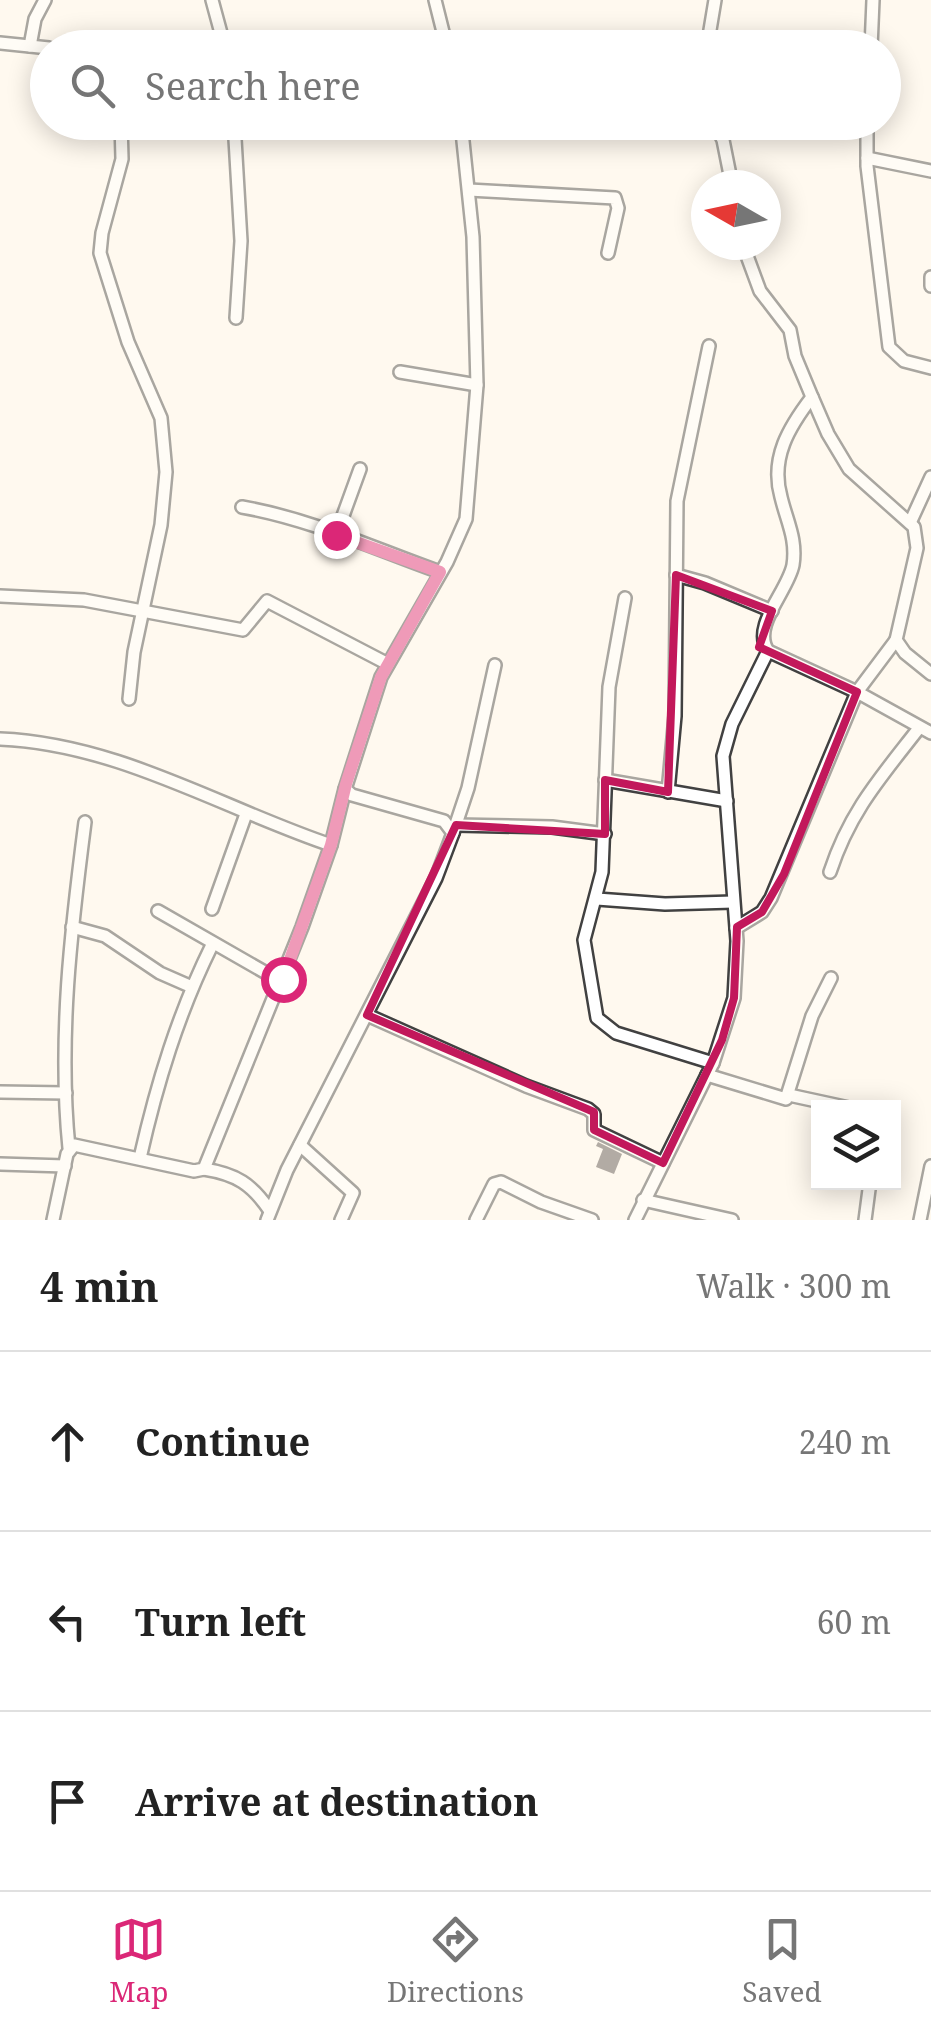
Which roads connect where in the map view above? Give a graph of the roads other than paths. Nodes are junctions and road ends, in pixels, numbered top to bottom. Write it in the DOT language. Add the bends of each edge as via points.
graph roads {
  1 [pos="45,0"];
  2 [pos="212,0"];
  3 [pos="435,0"];
  4 [pos="716,0"];
  5 [pos="874,0"];
  6 [pos="33,30"];
  7 [pos="220,30"];
  8 [pos="442,30"];
  9 [pos="711,30"];
  10 [pos="872,30"];
  11 [pos="0,42"];
  12 [pos="30,46"];
  13 [pos="122,140"];
  14 [pos="235,140"];
  15 [pos="462,140"];
  16 [pos="723,140"];
  17 [pos="867,140"];
  18 [pos="867,158"];
  19 [pos="729,170"];
  20 [pos="931,171"];
  21 [pos="469,190"];
  22 [pos="608,253"];
  23 [pos="749,260"];
  24 [pos="931,277"];
  25 [pos="931,286"];
  26 [pos="236,318"];
  27 [pos="709,346"];
  28 [pos="931,368"];
  29 [pos="400,372"];
  30 [pos="478,385"];
  31 [pos="812,397"];
  32 [pos="360,469"];
  33 [pos="931,476"];
  34 [pos="242,507"];
  35 [pos="910,523"];
  36 [pos="336,535"];
  37 [pos="440,572"];
  38 [pos="676,575"];
  39 [pos="0,596"];
  40 [pos="626,598"];
  41 [pos="145,610"];
  42 [pos="772,611"];
  43 [pos="896,640"];
  44 [pos="768,651"];
  45 [pos="388,664"];
  46 [pos="495,664"];
  47 [pos="931,674"];
  48 [pos="857,692"];
  49 [pos="130,698"];
  50 [pos="925,730"];
  51 [pos="0,739"];
  52 [pos="605,780"];
  53 [pos="346,789"];
  54 [pos="668,792"];
  55 [pos="727,801"];
  56 [pos="246,814"];
  57 [pos="85,822"];
  58 [pos="454,829"];
  59 [pos="605,834"];
  60 [pos="331,845"];
  61 [pos="830,872"];
  62 [pos="597,900"];
  63 [pos="733,902"];
  64 [pos="212,909"];
  65 [pos="158,911"];
  66 [pos="72,928"];
  67 [pos="736,928"];
  68 [pos="212,944"];
  69 [pos="831,978"];
  70 [pos="282,982"];
  71 [pos="192,987"];
  72 [pos="367,1015"];
  73 [pos="710,1069"];
  74 [pos="0,1092"];
  75 [pos="66,1094"];
  76 [pos="789,1096"];
  77 [pos="811,1100"];
  78 [pos="300,1145"];
  79 [pos="69,1148"];
  80 [pos="140,1158"];
  81 [pos="663,1163"];
  82 [pos="0,1164"];
  83 [pos="65,1166"];
  84 [pos="931,1166"];
  85 [pos="204,1169"];
  86 [pos="869,1190"];
  87 [pos="643,1200"];
  88 [pos="268,1215"];
  89 [pos="53,1220"];
  90 [pos="341,1220"];
  91 [pos="476,1220"];
  92 [pos="592,1220"];
  93 [pos="635,1220"];
  94 [pos="732,1220"];
  95 [pos="865,1220"];
  96 [pos="920,1220"];
  1 -- 6 [label="street"];
  2 -- 7 [label="street"];
  3 -- 8 [label="street"];
  4 -- 9 [label="street"];
  5 -- 10 [label="street"];
  11 -- 12 [label="street"];
  13 -- 41 [label="street" via="100,254 154,398 166,457 164,509"];
  14 -- 26 [label="street" via="241,241"];
  15 -- 21 [label="street"];
  16 -- 19 [label="street"];
  17 -- 18 [label="street"];
  18 -- 20 [label="street"];
  18 -- 28 [label="street" via="889,347 904,361"];
  21 -- 22 [label="street" via="615,198"];
  21 -- 30 [label="street"];
  23 -- 31 [label="street" via="760,291 790,330"];
  24 -- 25 [label="street"];
  27 -- 38 [label="street" via="680,478"];
  29 -- 30 [label="street"];
  30 -- 37 [label="street" via="466,519"];
  31 -- 35 [label="street" via="849,469"];
  31 -- 42 [label="street" via="780,451 780,494 795,550"];
  32 -- 36 [label="street"];
  33 -- 35 [label="street"];
  34 -- 36 [label="street"];
  35 -- 43 [label="street" via="917,548"];
  36 -- 37 [label="street"];
  37 -- 45 [label="street"];
  38 -- 42 [label="street"];
  38 -- 54 [label="street"];
  39 -- 41 [label="street"];
  40 -- 52 [label="street" via="609,687"];
  41 -- 45 [label="street" via="244,630 267,601"];
  41 -- 49 [label="street"];
  42 -- 44 [label="street" via="762,640"];
  43 -- 47 [label="street"];
  43 -- 48 [label="street"];
  44 -- 48 [label="street"];
  44 -- 55 [label="street" via="725,744"];
  45 -- 53 [label="street"];
  46 -- 58 [label="street"];
  48 -- 50 [label="street"];
  48 -- 67 [label="street" via="771,898"];
  50 -- 61 [label="street" via="857,808"];
  51 -- 56 [label="street" via="132,764"];
  52 -- 54 [label="street"];
  52 -- 59 [label="street"];
  53 -- 58 [label="street"];
  53 -- 60 [label="street"];
  54 -- 55 [label="street"];
  55 -- 63 [label="street"];
  56 -- 60 [label="street"];
  56 -- 64 [label="street"];
  57 -- 66 [label="street"];
  58 -- 59 [label="street" via="552,826"];
  58 -- 72 [label="street"];
  59 -- 62 [label="street"];
  60 -- 70 [label="street"];
  62 -- 63 [label="street"];
  62 -- 73 [label="street" via="584,940 599,1022"];
  63 -- 67 [label="street"];
  65 -- 68 [label="street"];
  66 -- 71 [label="street" via="105,936"];
  66 -- 75 [label="street"];
  67 -- 73 [label="street" via="734,998"];
  68 -- 70 [label="street"];
  68 -- 71 [label="street"];
  69 -- 76 [label="street" via="812,1016"];
  70 -- 85 [label="street"];
  71 -- 80 [label="street" via="162,1064"];
  72 -- 78 [label="street"];
  72 -- 81 [label="street" via="588,1110 594,1130"];
  73 -- 76 [label="street" via="777,1099"];
  73 -- 81 [label="street"];
  74 -- 75 [label="street"];
  75 -- 79 [label="street"];
  76 -- 77 [label="street"];
  78 -- 88 [label="street"];
  78 -- 90 [label="street" via="353,1192"];
  79 -- 80 [label="street"];
  79 -- 83 [label="street"];
  80 -- 85 [label="street"];
  81 -- 87 [label="street"];
  82 -- 83 [label="street"];
  83 -- 89 [label="street"];
  84 -- 96 [label="street"];
  85 -- 88 [label="street" via="239,1178 259,1194"];
  86 -- 95 [label="street"];
  87 -- 93 [label="street"];
  87 -- 94 [label="street"];
  91 -- 92 [label="street" via="497,1182"];
}
